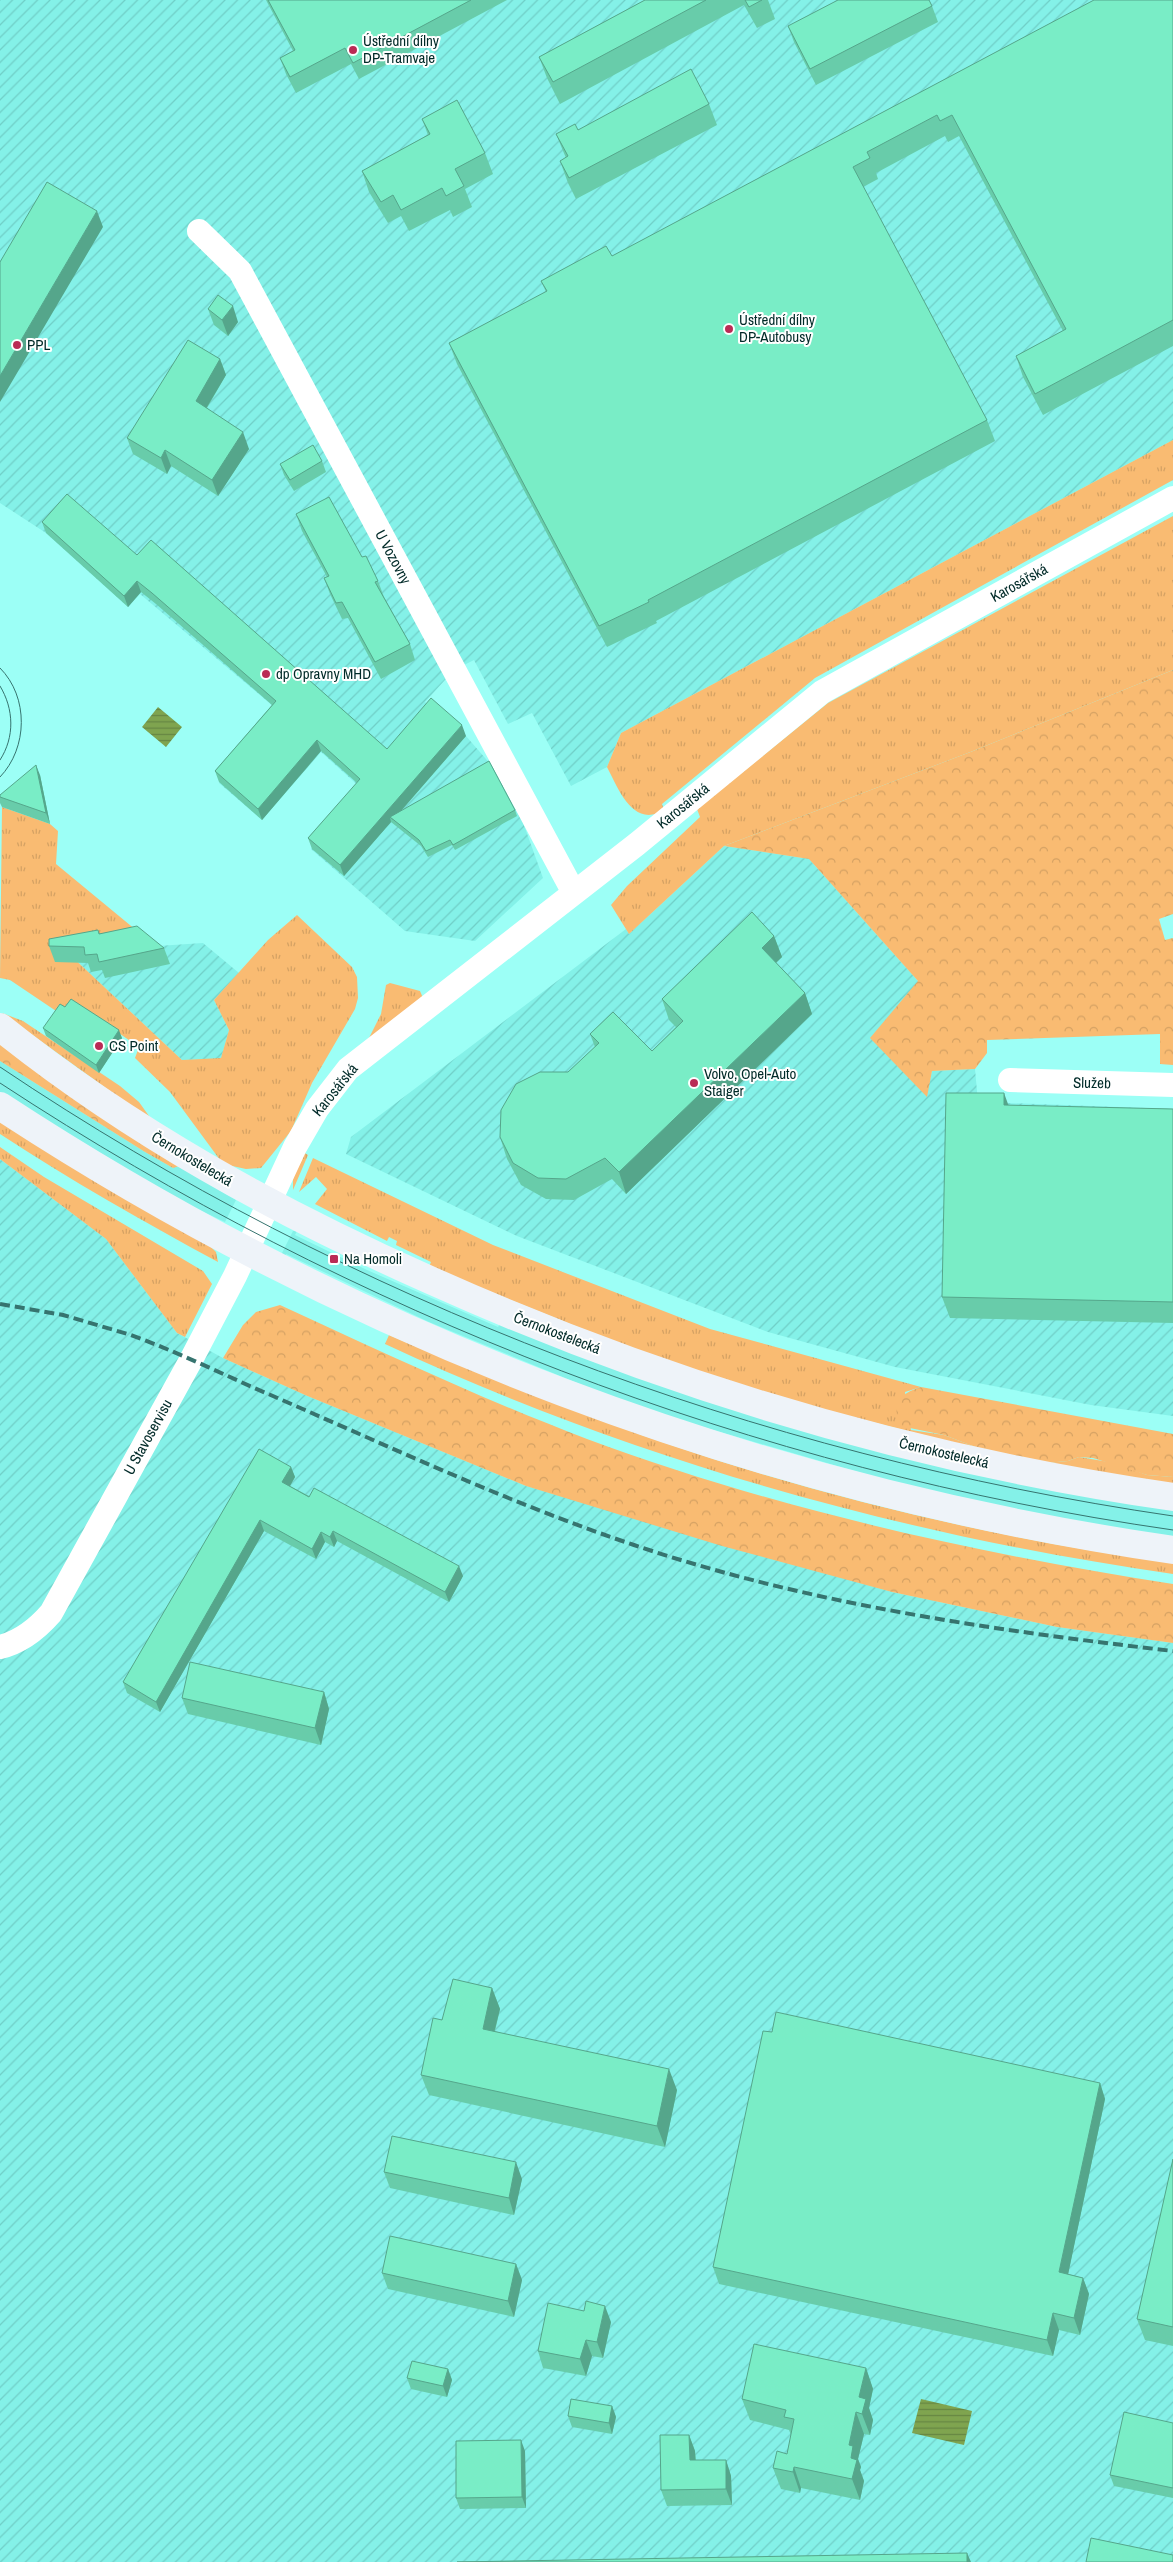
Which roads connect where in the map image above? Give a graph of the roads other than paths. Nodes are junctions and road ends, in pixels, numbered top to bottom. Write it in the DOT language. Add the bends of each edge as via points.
graph roads {
  1 [pos="199,231"];
  2 [pos="1173,498"];
  3 [pos="574,893"];
  4 [pos="0,1027"];
  5 [pos="1010,1080"];
  6 [pos="1173,1085"];
  7 [pos="0,1106"];
  8 [pos="269,1202"];
  9 [pos="247,1251"];
  10 [pos="1173,1497"];
  11 [pos="1173,1550"];
  12 [pos="0,1647"];
  1 -- 3 [label="street, U Vozovny" via="240,271"];
  2 -- 3 [label="street, Karosářská" via="822,692"];
  3 -- 8 [label="street, Karosářská" via="348,1069 317,1109"];
  4 -- 8 [label="main road, Černokostelecká" via="87,1092 156,1138"];
  5 -- 6 [label="street, Služeb"];
  7 -- 9 [label="main road" via="160,1204"];
  8 -- 9 [label="street, U Stavoservisu"];
  8 -- 10 [label="main road, Černokostelecká" via="370,1253 479,1302 715,1390 944,1454"];
  9 -- 11 [label="main road" via="470,1357 592,1404 729,1451 834,1482 962,1512"];
  9 -- 12 [label="street, U Stavoservisu" via="191,1360 51,1613 24,1638"];
}
